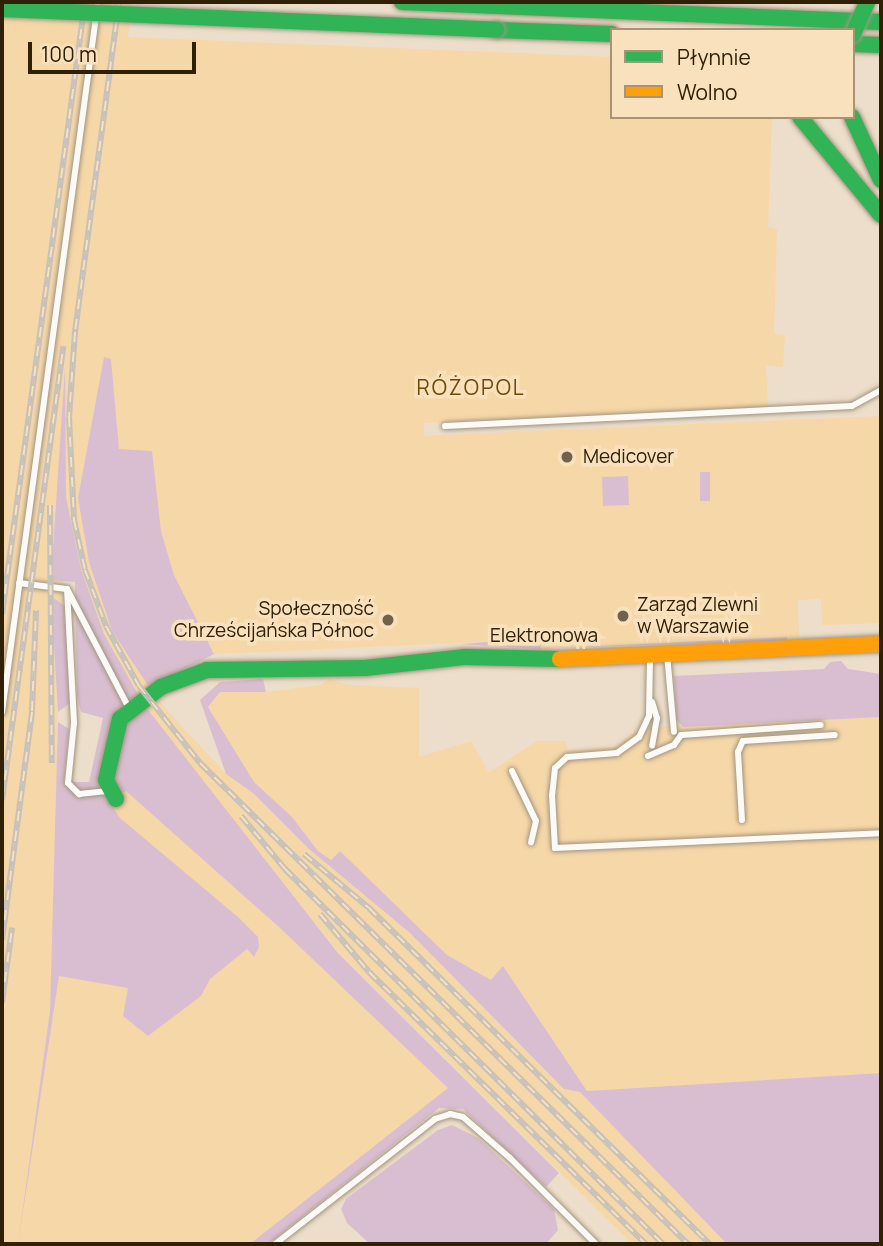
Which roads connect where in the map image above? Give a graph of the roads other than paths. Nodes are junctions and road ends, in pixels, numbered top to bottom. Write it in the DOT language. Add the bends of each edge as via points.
graph roads {
  1 [pos="98,2"];
  2 [pos="402,2"];
  3 [pos="867,2"];
  4 [pos="2,9"];
  5 [pos="881,22"];
  6 [pos="855,29"];
  7 [pos="608,34"];
  8 [pos="855,44"];
  9 [pos="881,45"];
  10 [pos="802,119"];
  11 [pos="853,119"];
  12 [pos="881,180"];
  13 [pos="881,215"];
  14 [pos="881,390"];
  15 [pos="445,426"];
  16 [pos="19,583"];
  17 [pos="67,589"];
  18 [pos="881,644"];
  19 [pos="667,654"];
  20 [pos="650,655"];
  21 [pos="650,697"];
  22 [pos="669,707"];
  23 [pos="129,709"];
  24 [pos="2,712"];
  25 [pos="657,718"];
  26 [pos="821,725"];
  27 [pos="646,726"];
  28 [pos="674,732"];
  29 [pos="835,735"];
  30 [pos="653,746"];
  31 [pos="648,756"];
  32 [pos="512,771"];
  33 [pos="113,795"];
  34 [pos="742,820"];
  35 [pos="881,832"];
  36 [pos="531,842"];
  37 [pos="275,1244"];
  38 [pos="596,1244"];
  1 -- 16 [label="lane"];
  2 -- 5 [label="main road"];
  3 -- 6 [label="main road, bridge"];
  4 -- 7 [label="main road, bridge"];
  8 -- 9 [label="main road"];
  10 -- 13 [label="main road"];
  11 -- 12 [label="main road"];
  14 -- 15 [label="lane" via="852,406"];
  16 -- 17 [label="lane"];
  16 -- 24 [label="lane"];
  17 -- 23 [label="lane"];
  17 -- 33 [label="lane" via="74,723 68,783 79,794"];
  18 -- 19 [label="main road, Elektronowa"];
  19 -- 20 [label="main road, Elektronowa"];
  19 -- 22 [label="lane"];
  20 -- 21 [label="lane"];
  20 -- 23 [label="main road, Elektronowa" via="465,657 365,668 207,670 168,684"];
  21 -- 25 [label="lane"];
  21 -- 27 [label="lane"];
  22 -- 25 [label="lane"];
  22 -- 28 [label="lane"];
  23 -- 33 [label="main road" via="111,741"];
  25 -- 27 [label="lane"];
  25 -- 30 [label="lane"];
  26 -- 31 [label="lane" via="681,735 674,745"];
  27 -- 35 [label="lane" via="634,743 617,753 567,757 555,768 555,848"];
  29 -- 34 [label="lane" via="743,741 738,752"];
  32 -- 36 [label="lane" via="536,821"];
  37 -- 38 [label="lane" via="435,1119 450,1114 463,1117 510,1158"];
}
